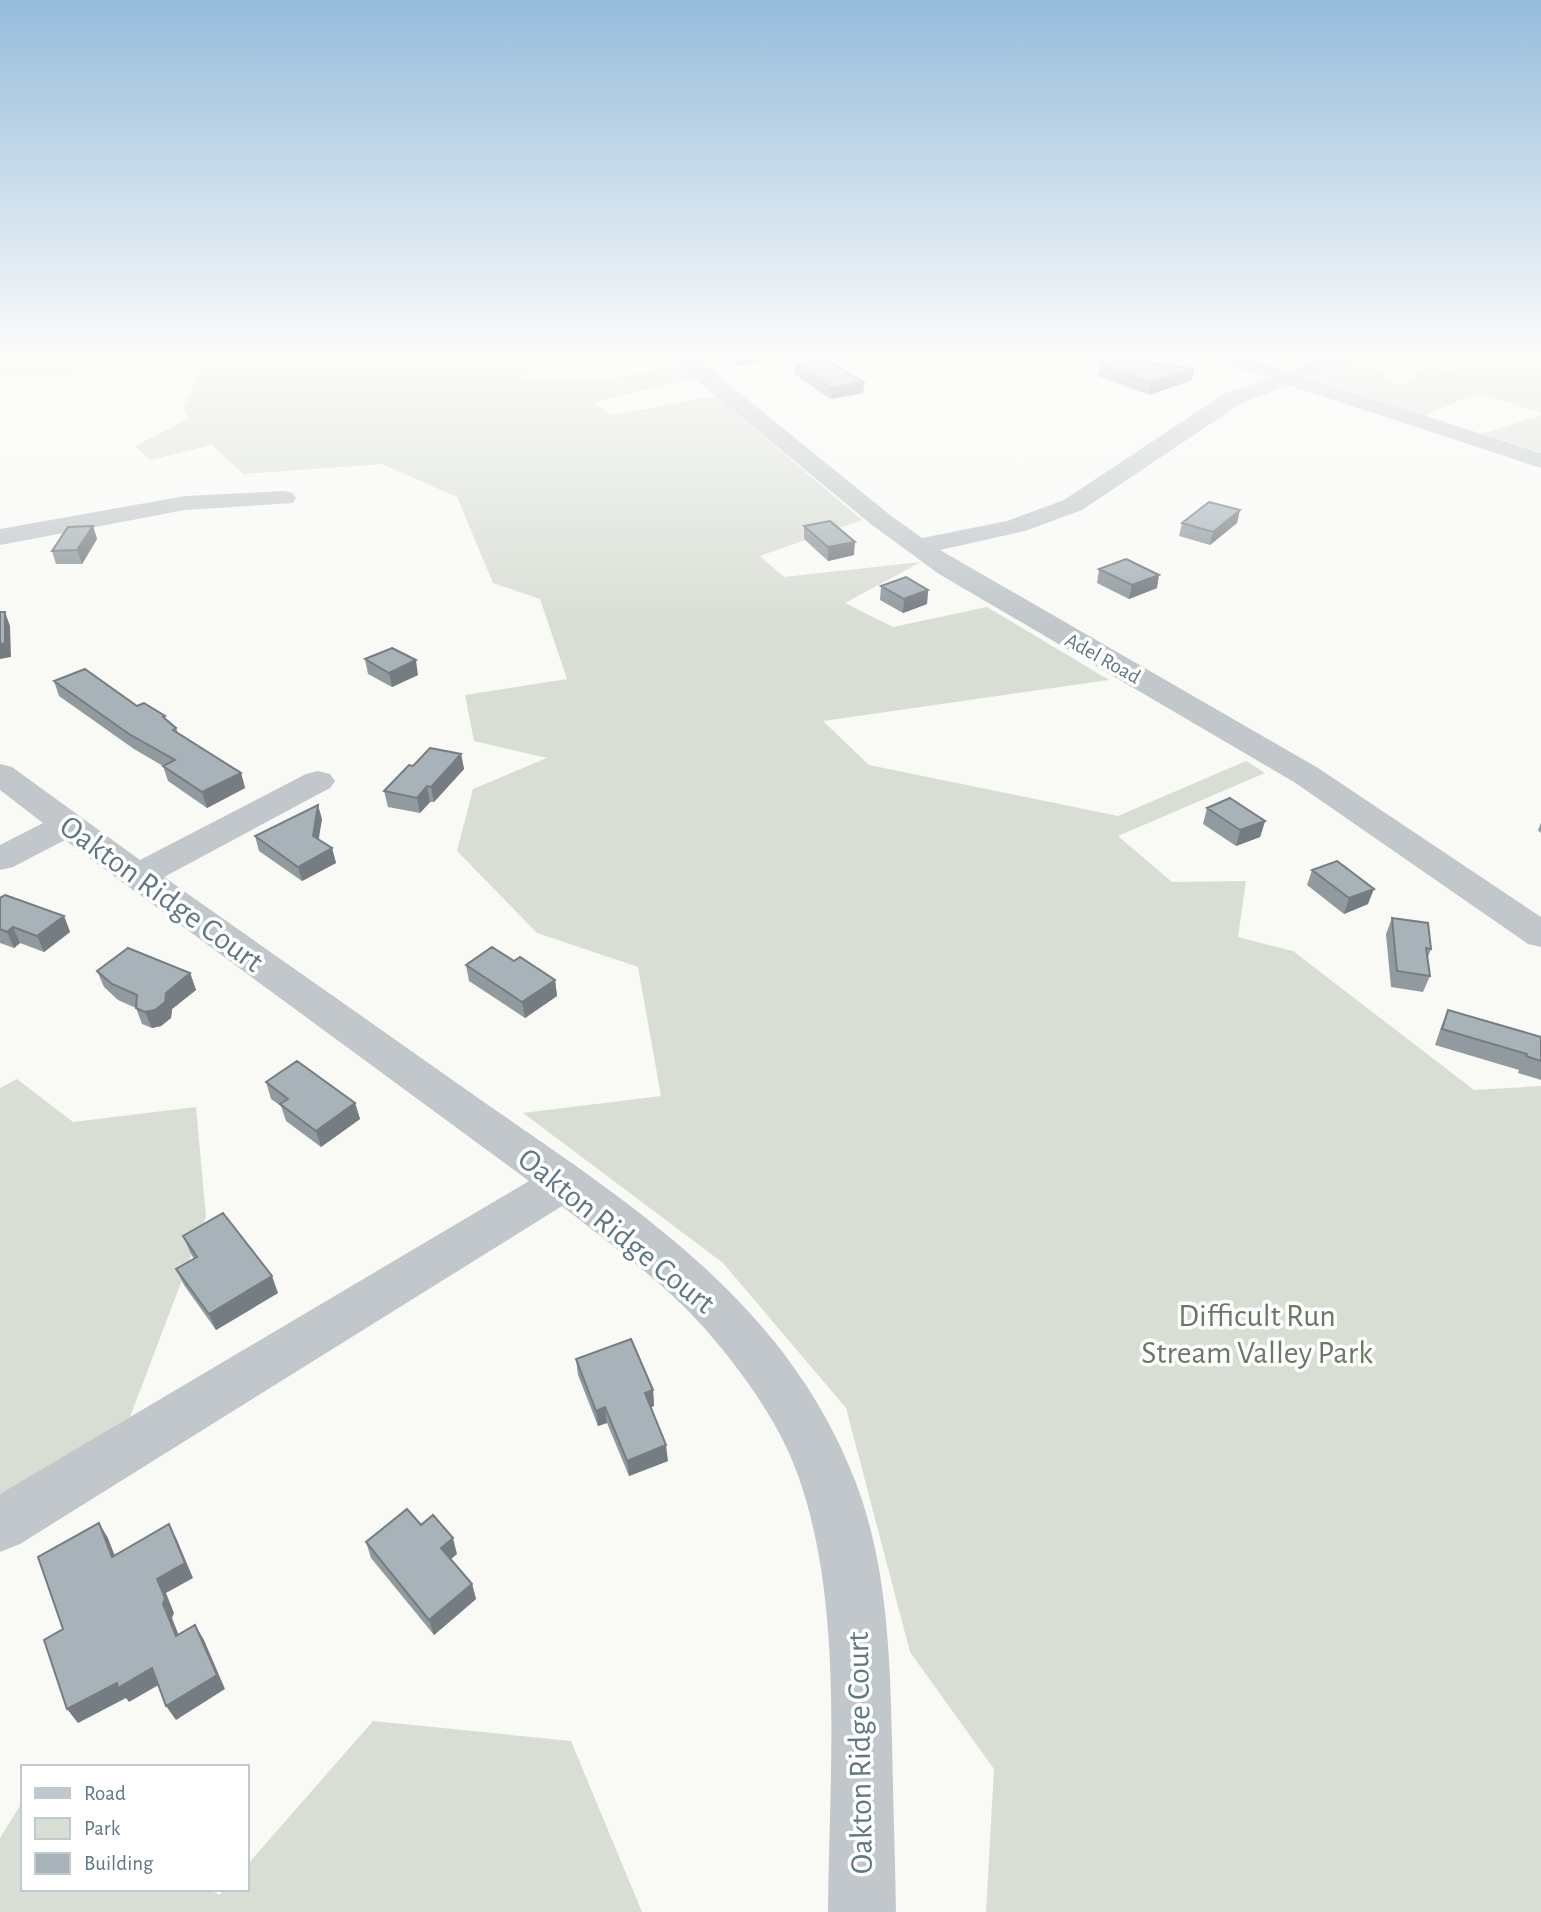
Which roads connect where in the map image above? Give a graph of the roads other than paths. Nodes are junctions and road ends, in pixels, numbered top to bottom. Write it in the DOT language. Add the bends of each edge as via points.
graph roads {
  1 [pos="789,445"];
  2 [pos="1161,445"];
  3 [pos="1493,445"];
  4 [pos="1541,461"];
  5 [pos="284,498"];
  6 [pos="0,537"];
  7 [pos="918,546"];
  8 [pos="0,774"];
  9 [pos="318,781"];
  10 [pos="67,825"];
  11 [pos="0,859"];
  12 [pos="138,876"];
  13 [pos="1541,935"];
  14 [pos="563,1183"];
  15 [pos="0,1525"];
  16 [pos="862,1912"];
  1 -- 7 [label="street, Adel Road"];
  2 -- 7 [label="street" via="1054,515 990,534"];
  3 -- 4 [label="street"];
  5 -- 6 [label="street" via="185,503"];
  7 -- 13 [label="street, Adel Road" via="991,595 1306,775"];
  8 -- 10 [label="street, Oakton Ridge Court"];
  9 -- 12 [label="street"];
  10 -- 11 [label="street"];
  10 -- 12 [label="street, Oakton Ridge Court"];
  12 -- 14 [label="street, Oakton Ridge Court"];
  14 -- 15 [label="street"];
  14 -- 16 [label="street, Oakton Ridge Court" via="680,1272 723,1315 765,1366 799,1420 829,1485 848,1555 860,1644"];
}
